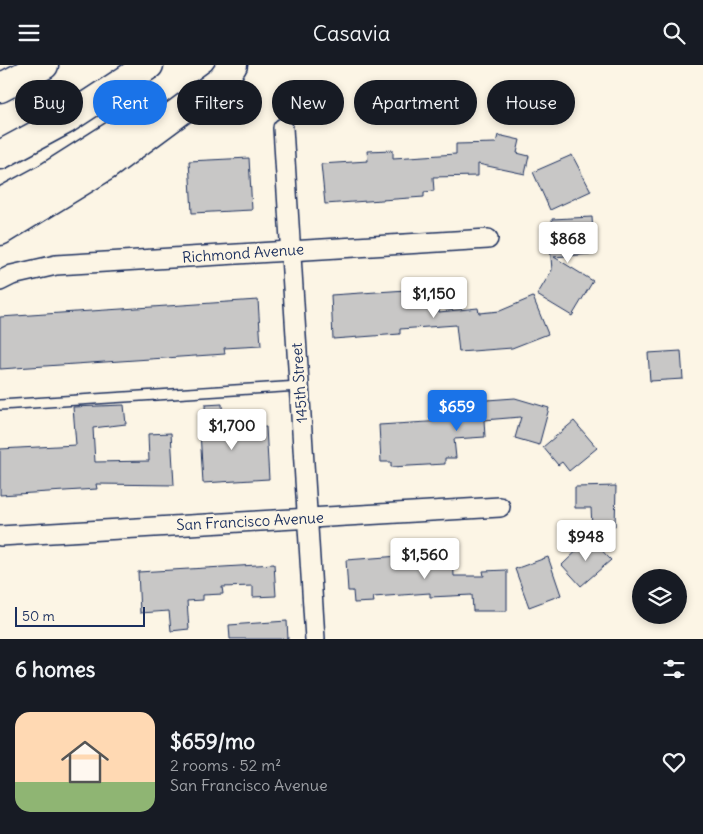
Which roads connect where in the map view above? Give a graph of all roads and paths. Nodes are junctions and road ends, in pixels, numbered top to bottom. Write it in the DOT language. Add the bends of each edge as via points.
graph roads {
  1 [pos="44,65"];
  2 [pos="149,65"];
  3 [pos="216,65"];
  4 [pos="233,65"];
  5 [pos="0,88"];
  6 [pos="283,128"];
  7 [pos="0,155"];
  8 [pos="0,203"];
  9 [pos="0,231"];
  10 [pos="488,239"];
  11 [pos="290,250"];
  12 [pos="0,281"];
  13 [pos="299,386"];
  14 [pos="0,405"];
  15 [pos="500,507"];
  16 [pos="307,518"];
  17 [pos="0,536"];
  18 [pos="315,639"];
  1 -- 5 [label="highway"];
  2 -- 7 [label="highway" via="65,120"];
  3 -- 8 [label="highway" via="131,126 46,179"];
  4 -- 9 [label="highway" via="222,80 106,165"];
  6 -- 11 [label="street, 145th Street"];
  10 -- 11 [label="street, Richmond Avenue"];
  11 -- 12 [label="street, Richmond Avenue" via="56,265"];
  11 -- 13 [label="street, 145th Street"];
  13 -- 14 [label="lane"];
  13 -- 16 [label="street, 145th Street"];
  15 -- 16 [label="street, San Francisco Avenue"];
  16 -- 17 [label="street, San Francisco Avenue"];
  16 -- 18 [label="street, 145th Street"];
}
